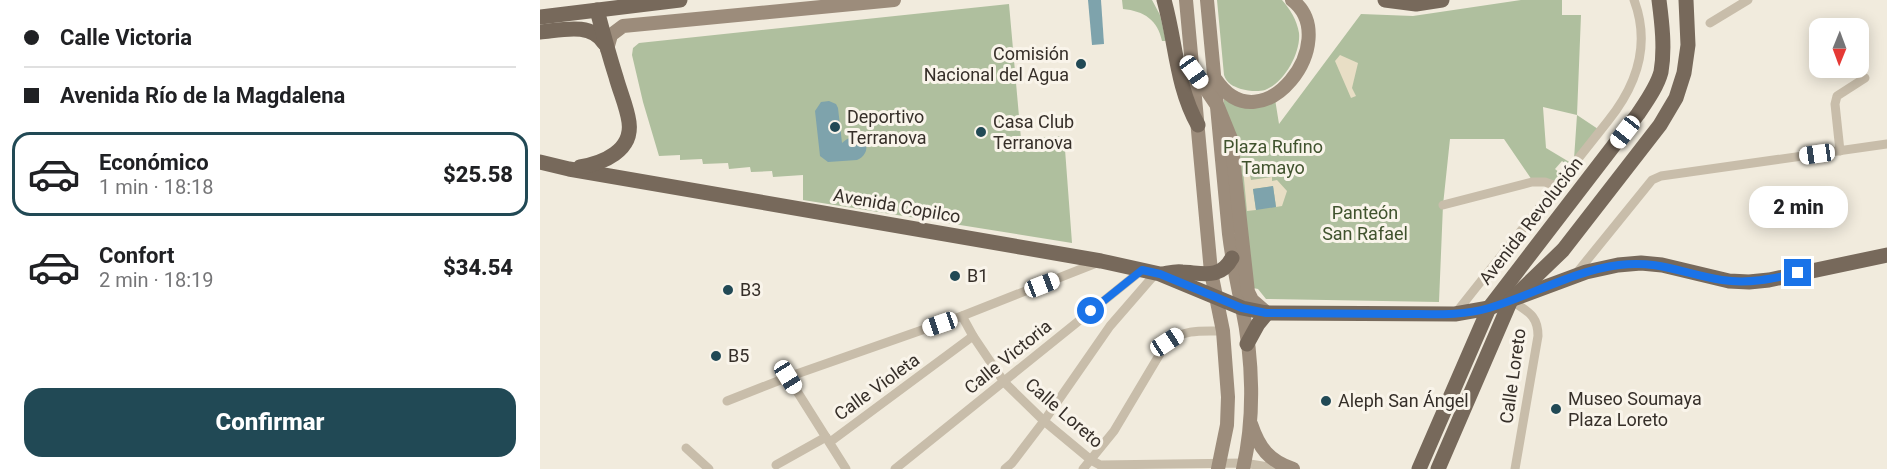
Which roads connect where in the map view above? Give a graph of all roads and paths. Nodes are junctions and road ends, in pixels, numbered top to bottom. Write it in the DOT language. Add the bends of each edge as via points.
graph roads {
  1 [pos="680,0"];
  2 [pos="894,0"];
  3 [pos="1164,0"];
  4 [pos="1186,0"];
  5 [pos="1207,0"];
  6 [pos="1292,0"];
  7 [pos="1385,0"];
  8 [pos="1442,0"];
  9 [pos="1634,0"];
  10 [pos="1748,0"];
  11 [pos="660,1"];
  12 [pos="1686,3"];
  13 [pos="1659,4"];
  14 [pos="597,5"];
  15 [pos="540,17"];
  16 [pos="1710,23"];
  17 [pos="540,32"];
  18 [pos="1663,45"];
  19 [pos="1688,45"];
  20 [pos="607,49"];
  21 [pos="1194,72"];
  22 [pos="1865,78"];
  23 [pos="1216,80"];
  24 [pos="1218,107"];
  25 [pos="1198,125"];
  26 [pos="1887,144"];
  27 [pos="1840,151"];
  28 [pos="540,162"];
  29 [pos="569,168"];
  30 [pos="1556,186"];
  31 [pos="1443,204"];
  32 [pos="1887,255"];
  33 [pos="1232,258"];
  34 [pos="1101,261"];
  35 [pos="1153,272"];
  36 [pos="1212,274"];
  37 [pos="1575,275"];
  38 [pos="1217,298"];
  39 [pos="1510,300"];
  40 [pos="1242,308"];
  41 [pos="1489,308"];
  42 [pos="1266,313"];
  43 [pos="1455,314"];
  44 [pos="962,316"];
  45 [pos="1223,331"];
  46 [pos="973,336"];
  47 [pos="1247,344"];
  48 [pos="788,377"];
  49 [pos="1004,382"];
  50 [pos="727,401"];
  51 [pos="1044,421"];
  52 [pos="1250,422"];
  53 [pos="828,440"];
  54 [pos="686,448"];
  55 [pos="1091,460"];
  56 [pos="776,465"];
  57 [pos="1219,466"];
  58 [pos="1243,466"];
  59 [pos="709,469"];
  60 [pos="846,469"];
  61 [pos="896,469"];
  62 [pos="1005,469"];
  63 [pos="1083,469"];
  64 [pos="1280,469"];
  65 [pos="1293,469"];
  66 [pos="1419,469"];
  67 [pos="1438,469"];
  68 [pos="1515,469"];
  1 -- 11 [label="main road"];
  2 -- 20 [label="main road" via="623,26 611,35"];
  3 -- 25 [label="main road" via="1178,75"];
  4 -- 21 [label="main road"];
  5 -- 23 [label="main road"];
  6 -- 23 [label="main road" via="1305,17 1308,40 1305,56 1289,84 1267,99 1248,101 1231,96"];
  7 -- 8 [label="main road" via="1416,4"];
  9 -- 30 [label="street, Avenida Revolución" via="1642,43 1634,77 1616,111"];
  10 -- 16 [label="street"];
  11 -- 14 [label="main road"];
  12 -- 13 [label="main road"];
  12 -- 19 [label="main road, Avenida Revolución"];
  13 -- 18 [label="main road, Avenida Revolución"];
  14 -- 15 [label="main road"];
  14 -- 20 [label="main road"];
  17 -- 20 [label="main road" via="587,29 600,36"];
  18 -- 19 [label="main road"];
  18 -- 41 [label="main road, Avenida Revolución" via="1660,73 1652,93"];
  19 -- 39 [label="main road, Avenida Revolución" via="1676,99 1660,125 1563,250"];
  20 -- 29 [label="main road" via="629,119 628,135 623,147 612,157"];
  21 -- 24 [label="main road"];
  21 -- 25 [label="main road"];
  22 -- 27 [label="street" via="1838,96 1835,104"];
  23 -- 24 [label="main road"];
  24 -- 33 [label="main road"];
  24 -- 42 [label="main road" via="1233,148 1248,292"];
  25 -- 36 [label="main road"];
  26 -- 27 [label="street"];
  27 -- 37 [label="street" via="1652,180"];
  28 -- 29 [label="main road, Avenida Copilco"];
  29 -- 34 [label="main road, Avenida Copilco"];
  30 -- 31 [label="street" via="1532,182"];
  30 -- 43 [label="street, Avenida Revolución"];
  32 -- 37 [label="main road, Avenida Copilco" via="1759,281 1719,280 1652,264 1618,265"];
  33 -- 36 [label="main road" via="1224,269"];
  33 -- 40 [label="main road"];
  34 -- 35 [label="main road, Avenida Copilco"];
  34 -- 44 [label="street"];
  35 -- 36 [label="main road"];
  35 -- 38 [label="main road, Avenida Copilco"];
  35 -- 49 [label="street, Calle Victoria"];
  35 -- 51 [label="street"];
  36 -- 38 [label="main road"];
  37 -- 39 [label="main road, Avenida Copilco"];
  38 -- 40 [label="main road, Avenida Copilco"];
  38 -- 45 [label="main road"];
  39 -- 41 [label="main road, Avenida Copilco"];
  39 -- 67 [label="main road, Avenida Revolución"];
  39 -- 68 [label="street, Calle Loreto" via="1532,315 1538,327"];
  40 -- 42 [label="main road, Avenida Copilco"];
  40 -- 47 [label="main road"];
  41 -- 43 [label="main road, Avenida Copilco"];
  41 -- 66 [label="main road, Avenida Revolución"];
  42 -- 43 [label="main road, Avenida Copilco"];
  42 -- 47 [label="main road"];
  44 -- 46 [label="street, Calle Loreto"];
  44 -- 48 [label="street"];
  45 -- 55 [label="street" via="1189,331 1167,342 1114,431"];
  45 -- 57 [label="main road" via="1228,412"];
  46 -- 49 [label="street, Calle Loreto"];
  46 -- 53 [label="street, Calle Violeta"];
  47 -- 52 [label="main road"];
  48 -- 50 [label="street"];
  48 -- 53 [label="street"];
  49 -- 51 [label="street, Calle Loreto"];
  49 -- 61 [label="street, Calle Victoria"];
  51 -- 55 [label="street, Calle Loreto"];
  51 -- 62 [label="street"];
  52 -- 58 [label="main road"];
  52 -- 65 [label="main road" via="1266,452"];
  53 -- 56 [label="street, Calle Violeta"];
  53 -- 60 [label="street"];
  54 -- 59 [label="street"];
  55 -- 57 [label="street, Calle Loreto" via="1109,466"];
  55 -- 63 [label="street"];
  57 -- 58 [label="street, Calle Loreto"];
  58 -- 64 [label="street, Calle Loreto"];
}
